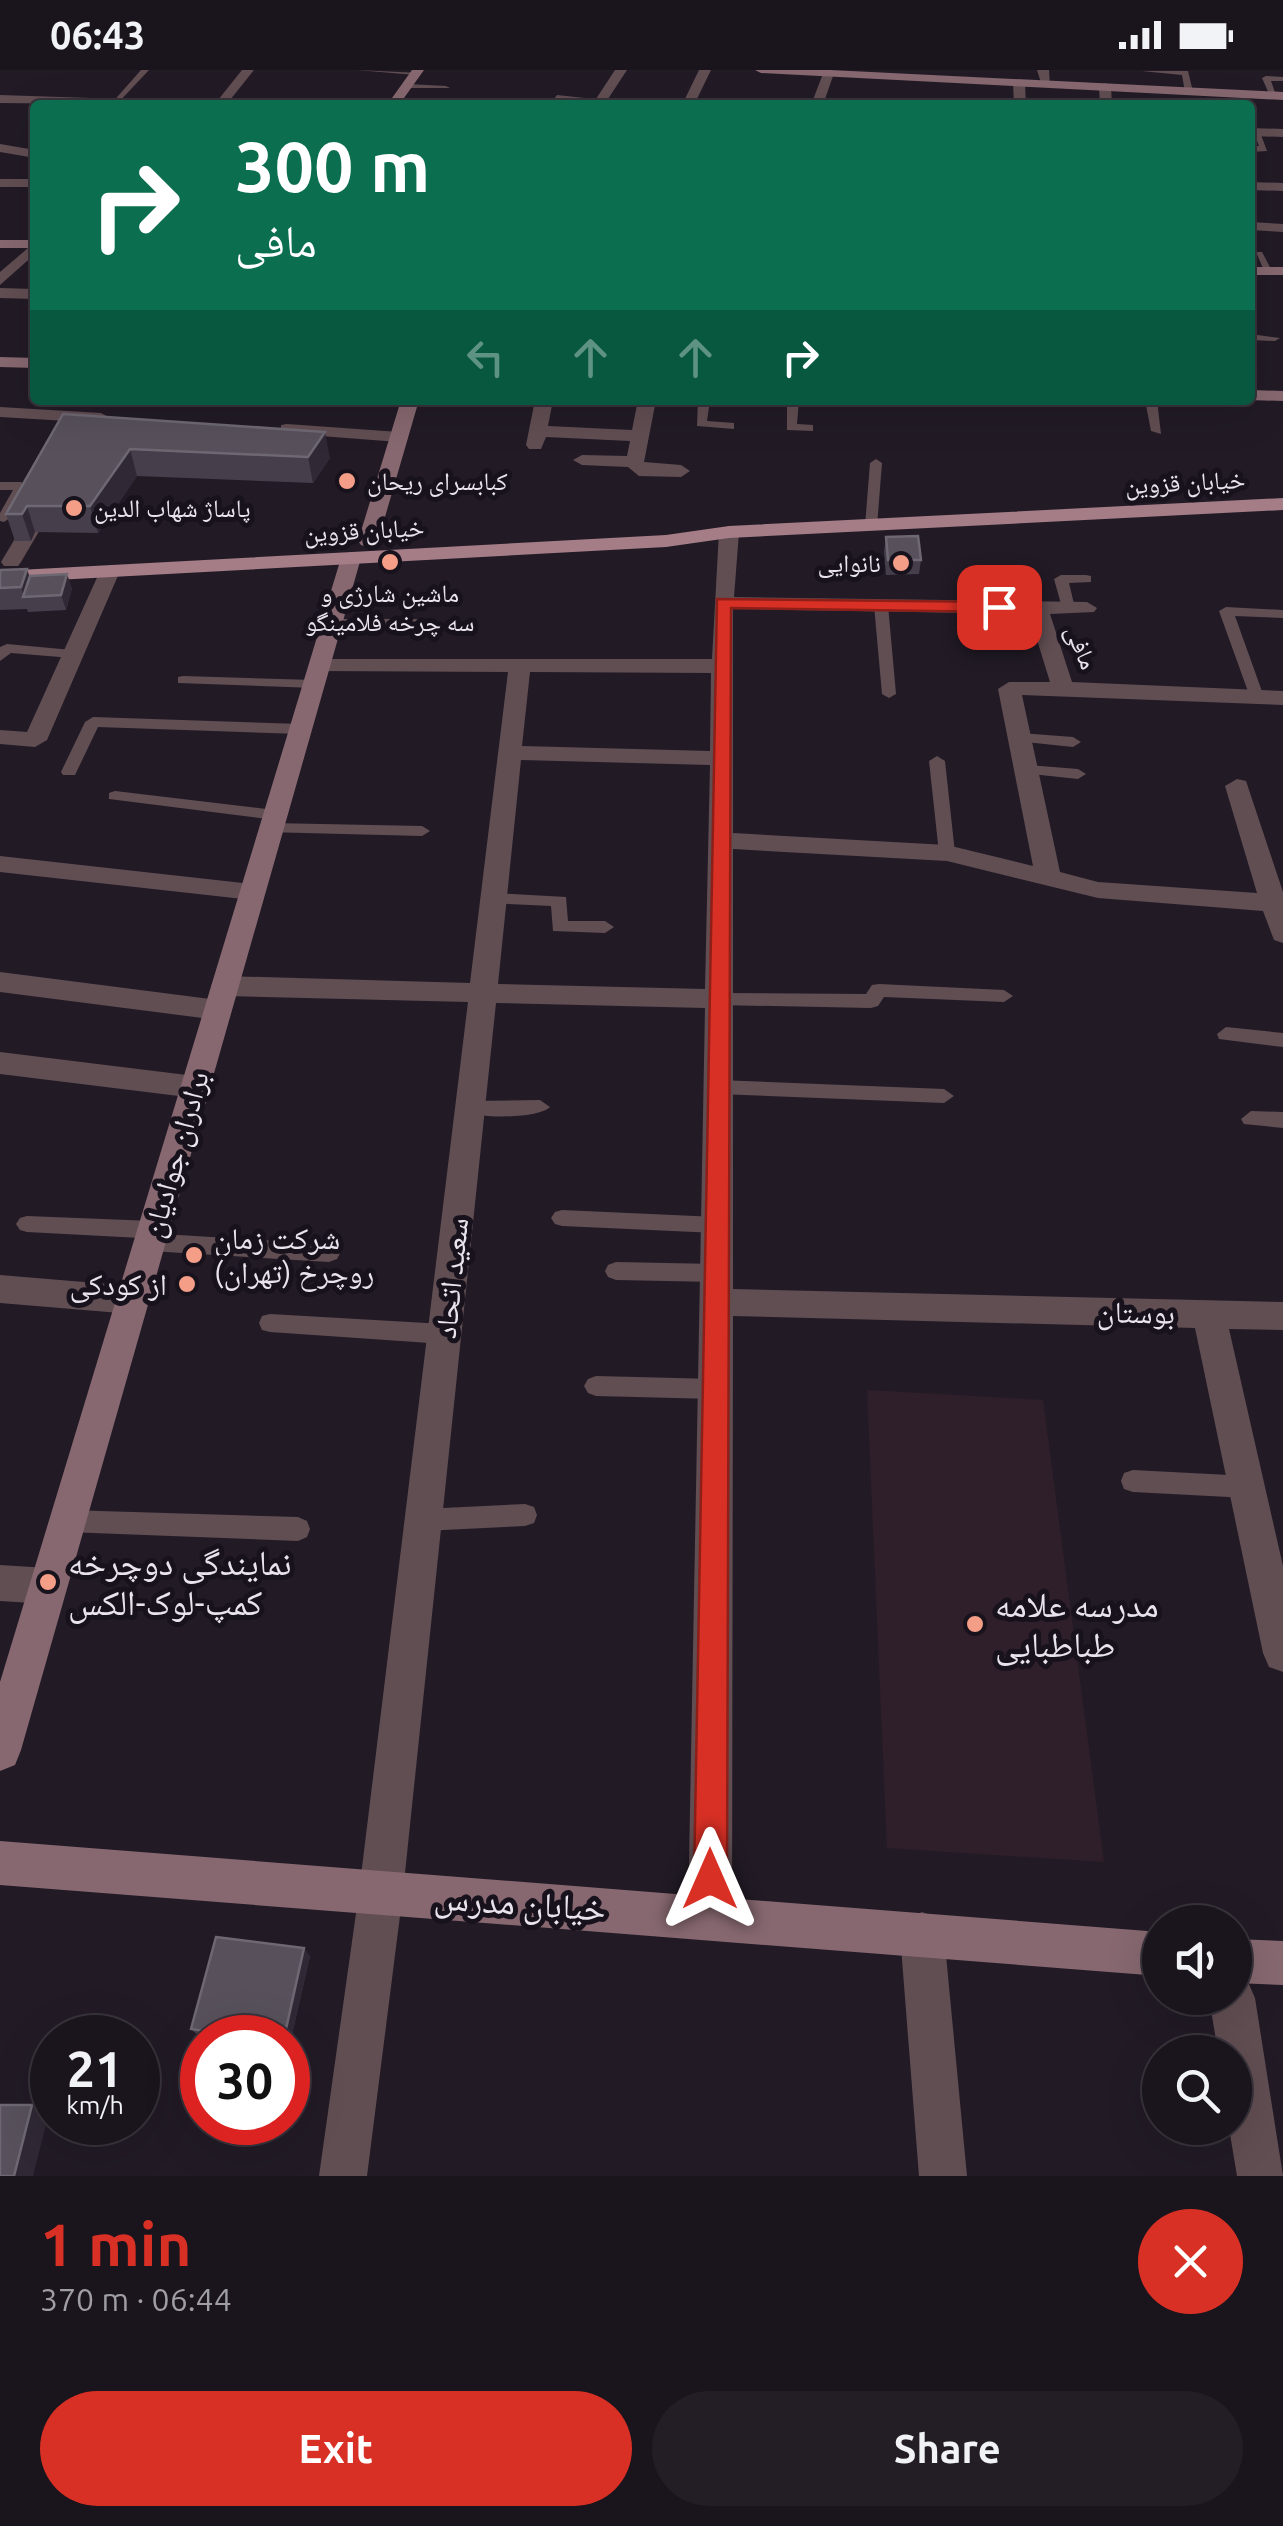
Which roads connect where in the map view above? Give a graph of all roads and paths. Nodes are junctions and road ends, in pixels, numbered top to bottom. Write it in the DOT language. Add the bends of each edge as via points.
graph roads {
  1 [pos="145,70"];
  2 [pos="248,70"];
  3 [pos="360,70"];
  4 [pos="621,70"];
  5 [pos="705,70"];
  6 [pos="760,70"];
  7 [pos="1043,70"];
  8 [pos="417,72"];
  9 [pos="851,72"];
  10 [pos="1146,72"];
  11 [pos="828,74"];
  12 [pos="1282,79"];
  13 [pos="1019,83"];
  14 [pos="1046,84"];
  15 [pos="407,86"];
  16 [pos="1105,87"];
  17 [pos="446,88"];
  18 [pos="1189,92"];
  19 [pos="1278,96"];
  20 [pos="557,97"];
  21 [pos="0,98"];
  22 [pos="57,100"];
  23 [pos="116,100"];
  24 [pos="224,100"];
  25 [pos="397,100"];
  26 [pos="583,100"];
  27 [pos="601,100"];
  28 [pos="690,100"];
  29 [pos="819,100"];
  30 [pos="1020,100"];
  31 [pos="1106,100"];
  32 [pos="1255,132"];
  33 [pos="1283,134"];
  34 [pos="1255,135"];
  35 [pos="0,148"];
  36 [pos="1255,149"];
  37 [pos="30,153"];
  38 [pos="0,183"];
  39 [pos="30,184"];
  40 [pos="1255,186"];
  41 [pos="1283,187"];
  42 [pos="1255,226"];
  43 [pos="1283,228"];
  44 [pos="0,244"];
  45 [pos="30,245"];
  46 [pos="30,250"];
  47 [pos="1259,254"];
  48 [pos="1276,271"];
  49 [pos="0,280"];
  50 [pos="0,293"];
  51 [pos="30,294"];
  52 [pos="1255,337"];
  53 [pos="1275,338"];
  54 [pos="0,362"];
  55 [pos="30,363"];
  56 [pos="1255,395"];
  57 [pos="1283,396"];
  58 [pos="408,405"];
  59 [pos="543,405"];
  60 [pos="646,405"];
  61 [pos="703,405"];
  62 [pos="793,405"];
  63 [pos="1152,405"];
  64 [pos="0,412"];
  65 [pos="116,419"];
  66 [pos="730,426"];
  67 [pos="270,428"];
  68 [pos="809,428"];
  69 [pos="1157,432"];
  70 [pos="399,436"];
  71 [pos="640,436"];
  72 [pos="582,460"];
  73 [pos="635,462"];
  74 [pos="876,463"];
  75 [pos="681,471"];
  76 [pos="0,486"];
  77 [pos="54,489"];
  78 [pos="1283,504"];
  79 [pos="2,518"];
  80 [pos="37,518"];
  81 [pos="872,526"];
  82 [pos="730,532"];
  83 [pos="359,550"];
  84 [pos="4,567"];
  85 [pos="110,571"];
  86 [pos="1086,580"];
  87 [pos="723,603"];
  88 [pos="881,606"];
  89 [pos="1038,608"];
  90 [pos="1078,608"];
  91 [pos="1283,614"];
  92 [pos="332,622"];
  93 [pos="422,623"];
  94 [pos="72,654"];
  95 [pos="0,656"];
  96 [pos="520,665"];
  97 [pos="722,666"];
  98 [pos="317,674"];
  99 [pos="182,680"];
  100 [pos="1063,688"];
  101 [pos="889,694"];
  102 [pos="1257,697"];
  103 [pos="1283,698"];
  104 [pos="300,729"];
  105 [pos="0,737"];
  106 [pos="1020,738"];
  107 [pos="1073,742"];
  108 [pos="510,753"];
  109 [pos="722,758"];
  110 [pos="937,761"];
  111 [pos="1028,770"];
  112 [pos="70,772"];
  113 [pos="1078,774"];
  114 [pos="1238,786"];
  115 [pos="115,796"];
  116 [pos="273,822"];
  117 [pos="422,830"];
  118 [pos="721,840"];
  119 [pos="947,853"];
  120 [pos="0,864"];
  121 [pos="1048,876"];
  122 [pos="252,892"];
  123 [pos="494,899"];
  124 [pos="1279,904"];
  125 [pos="605,927"];
  126 [pos="1283,934"];
  127 [pos="0,982"];
  128 [pos="483,993"];
  129 [pos="1004,996"];
  130 [pos="221,998"];
  131 [pos="719,999"];
  132 [pos="1226,1034"];
  133 [pos="1283,1040"];
  134 [pos="0,1063"];
  135 [pos="195,1087"];
  136 [pos="718,1087"];
  137 [pos="944,1096"];
  138 [pos="470,1108"];
  139 [pos="540,1108"];
  140 [pos="1251,1119"];
  141 [pos="1283,1120"];
  142 [pos="562,1218"];
  143 [pos="27,1224"];
  144 [pos="717,1225"];
  145 [pos="151,1236"];
  146 [pos="329,1253"];
  147 [pos="616,1271"];
  148 [pos="716,1288"];
  149 [pos="0,1289"];
  150 [pos="132,1300"];
  151 [pos="1209,1314"];
  152 [pos="1283,1316"];
  153 [pos="270,1322"];
  154 [pos="444,1334"];
  155 [pos="596,1386"];
  156 [pos="715,1389"];
  157 [pos="1132,1482"];
  158 [pos="1262,1510"];
  159 [pos="525,1515"];
  160 [pos="423,1520"];
  161 [pos="68,1521"];
  162 [pos="298,1529"];
  163 [pos="0,1584"];
  164 [pos="48,1586"];
  165 [pos="1283,1654"];
  166 [pos="0,1750"];
  167 [pos="0,1863"];
  168 [pos="381,1892"];
  169 [pos="710,1916"];
  170 [pos="922,1934"];
  171 [pos="1142,1952"];
  172 [pos="1252,1961"];
  173 [pos="1283,1963"];
  174 [pos="1235,2015"];
  175 [pos="342,2176"];
  176 [pos="943,2176"];
  177 [pos="1261,2176"];
  1 -- 23 [label="lane"];
  2 -- 24 [label="street"];
  3 -- 8 [label="lane"];
  4 -- 27 [label="street"];
  5 -- 28 [label="street"];
  6 -- 11 [label="street"];
  7 -- 14 [label="street"];
  8 -- 15 [label="street"];
  9 -- 11 [label="street"];
  9 -- 13 [label="street"];
  10 -- 18 [label="lane" via="1185,73"];
  11 -- 29 [label="street"];
  12 -- 19 [label="lane" via="1266,78"];
  13 -- 14 [label="street"];
  13 -- 30 [label="street"];
  14 -- 16 [label="street"];
  15 -- 17 [label="lane"];
  15 -- 25 [label="street"];
  16 -- 18 [label="street"];
  16 -- 31 [label="street"];
  18 -- 19 [label="street"];
  20 -- 26 [label="lane"];
  21 -- 22 [label="street"];
  32 -- 33 [label="street"];
  34 -- 36 [label="lane" via="1264,149"];
  35 -- 37 [label="street"];
  38 -- 39 [label="street"];
  40 -- 41 [label="street"];
  42 -- 43 [label="street"];
  44 -- 45 [label="street"];
  46 -- 49 [label="street"];
  47 -- 48 [label="lane"];
  50 -- 51 [label="street"];
  52 -- 53 [label="lane"];
  54 -- 55 [label="street"];
  56 -- 57 [label="street"];
  58 -- 70 [label="street, برادران جوادیان"];
  59 -- 71 [label="street" via="536,438"];
  60 -- 71 [label="street"];
  61 -- 66 [label="lane" via="700,424"];
  62 -- 68 [label="lane" via="791,426"];
  63 -- 69 [label="lane"];
  64 -- 65 [label="street"];
  67 -- 70 [label="street"];
  70 -- 83 [label="street, برادران جوادیان"];
  71 -- 73 [label="street"];
  72 -- 73 [label="street"];
  73 -- 75 [label="street" via="639,470"];
  74 -- 81 [label="lane"];
  76 -- 79 [label="lane" via="21,486"];
  77 -- 80 [label="street"];
  78 -- 81 [label="main road, خیابان قزوین"];
  79 -- 80 [label="street"];
  80 -- 84 [label="street"];
  81 -- 82 [label="main road, خیابان قزوین"];
  82 -- 83 [label="main road, خیابان قزوین" via="663,526"];
  82 -- 87 [label="street"];
  83 -- 84 [label="main road, خیابان قزوین"];
  83 -- 85 [label="main road, خیابان قزوین"];
  83 -- 92 [label="street, برادران جوادیان"];
  84 -- 85 [label="main road, خیابان قزوین"];
  85 -- 94 [label="street"];
  86 -- 90 [label="lane" via="1061,580"];
  87 -- 88 [label="street, مافی"];
  87 -- 97 [label="street"];
  88 -- 89 [label="street, مافی"];
  88 -- 101 [label="lane"];
  89 -- 90 [label="street"];
  89 -- 100 [label="street, مافی"];
  91 -- 102 [label="lane" via="1226,611"];
  92 -- 93 [label="lane"];
  92 -- 98 [label="street, برادران جوادیان"];
  94 -- 95 [label="lane" via="7,648"];
  94 -- 105 [label="street" via="35,740"];
  96 -- 97 [label="street"];
  96 -- 98 [label="street"];
  96 -- 108 [label="street, سعید اتحاد"];
  97 -- 109 [label="street"];
  98 -- 99 [label="lane"];
  98 -- 104 [label="street, برادران جوادیان"];
  100 -- 102 [label="street, مافی"];
  100 -- 106 [label="street" via="1009,688"];
  102 -- 103 [label="street, مافی"];
  104 -- 112 [label="lane" via="93,722"];
  104 -- 116 [label="street, برادران جوادیان"];
  106 -- 107 [label="lane"];
  106 -- 111 [label="street"];
  108 -- 109 [label="street"];
  108 -- 123 [label="street, سعید اتحاد"];
  109 -- 118 [label="street"];
  110 -- 119 [label="lane"];
  111 -- 113 [label="lane"];
  111 -- 121 [label="street"];
  114 -- 124 [label="street"];
  115 -- 116 [label="lane"];
  116 -- 117 [label="lane"];
  116 -- 122 [label="street, برادران جوادیان"];
  118 -- 119 [label="street"];
  118 -- 131 [label="street"];
  119 -- 121 [label="street"];
  120 -- 122 [label="street"];
  121 -- 124 [label="street" via="1098,890"];
  122 -- 130 [label="street, برادران جوادیان"];
  123 -- 125 [label="lane" via="560,901 558,927"];
  123 -- 128 [label="street, سعید اتحاد"];
  124 -- 126 [label="street"];
  127 -- 130 [label="street"];
  128 -- 130 [label="street"];
  128 -- 131 [label="street"];
  128 -- 138 [label="street, سعید اتحاد"];
  129 -- 131 [label="lane" via="879,990 871,1001"];
  130 -- 135 [label="street, برادران جوادیان"];
  131 -- 136 [label="street"];
  132 -- 133 [label="lane"];
  134 -- 135 [label="street"];
  135 -- 145 [label="street, برادران جوادیان"];
  136 -- 137 [label="lane"];
  136 -- 144 [label="street"];
  138 -- 139 [label="lane"];
  138 -- 154 [label="street, سعید اتحاد"];
  140 -- 141 [label="lane"];
  142 -- 144 [label="lane"];
  143 -- 145 [label="lane"];
  144 -- 148 [label="street"];
  145 -- 146 [label="lane"];
  145 -- 150 [label="street, برادران جوادیان"];
  147 -- 148 [label="lane"];
  148 -- 151 [label="street, بوستان"];
  148 -- 156 [label="street"];
  149 -- 150 [label="street"];
  150 -- 161 [label="street, برادران جوادیان"];
  151 -- 152 [label="street"];
  151 -- 158 [label="street, بوستان"];
  153 -- 154 [label="lane"];
  154 -- 160 [label="street, سعید اتحاد"];
  155 -- 156 [label="lane"];
  156 -- 169 [label="street"];
  157 -- 158 [label="lane"];
  158 -- 165 [label="street, بوستان"];
  159 -- 160 [label="lane"];
  160 -- 168 [label="street, سعید اتحاد"];
  161 -- 162 [label="lane"];
  161 -- 164 [label="street, برادران جوادیان"];
  163 -- 164 [label="street"];
  164 -- 166 [label="street, برادران جوادیان"];
  167 -- 168 [label="street, خیابان مدرس"];
  168 -- 169 [label="street, خیابان مدرس"];
  168 -- 175 [label="street, سعید اتحاد"];
  169 -- 170 [label="street, خیابان مدرس"];
  170 -- 171 [label="street, خیابان مدرس"];
  170 -- 176 [label="street"];
  172 -- 173 [label="street"];
  174 -- 177 [label="street"];
}
